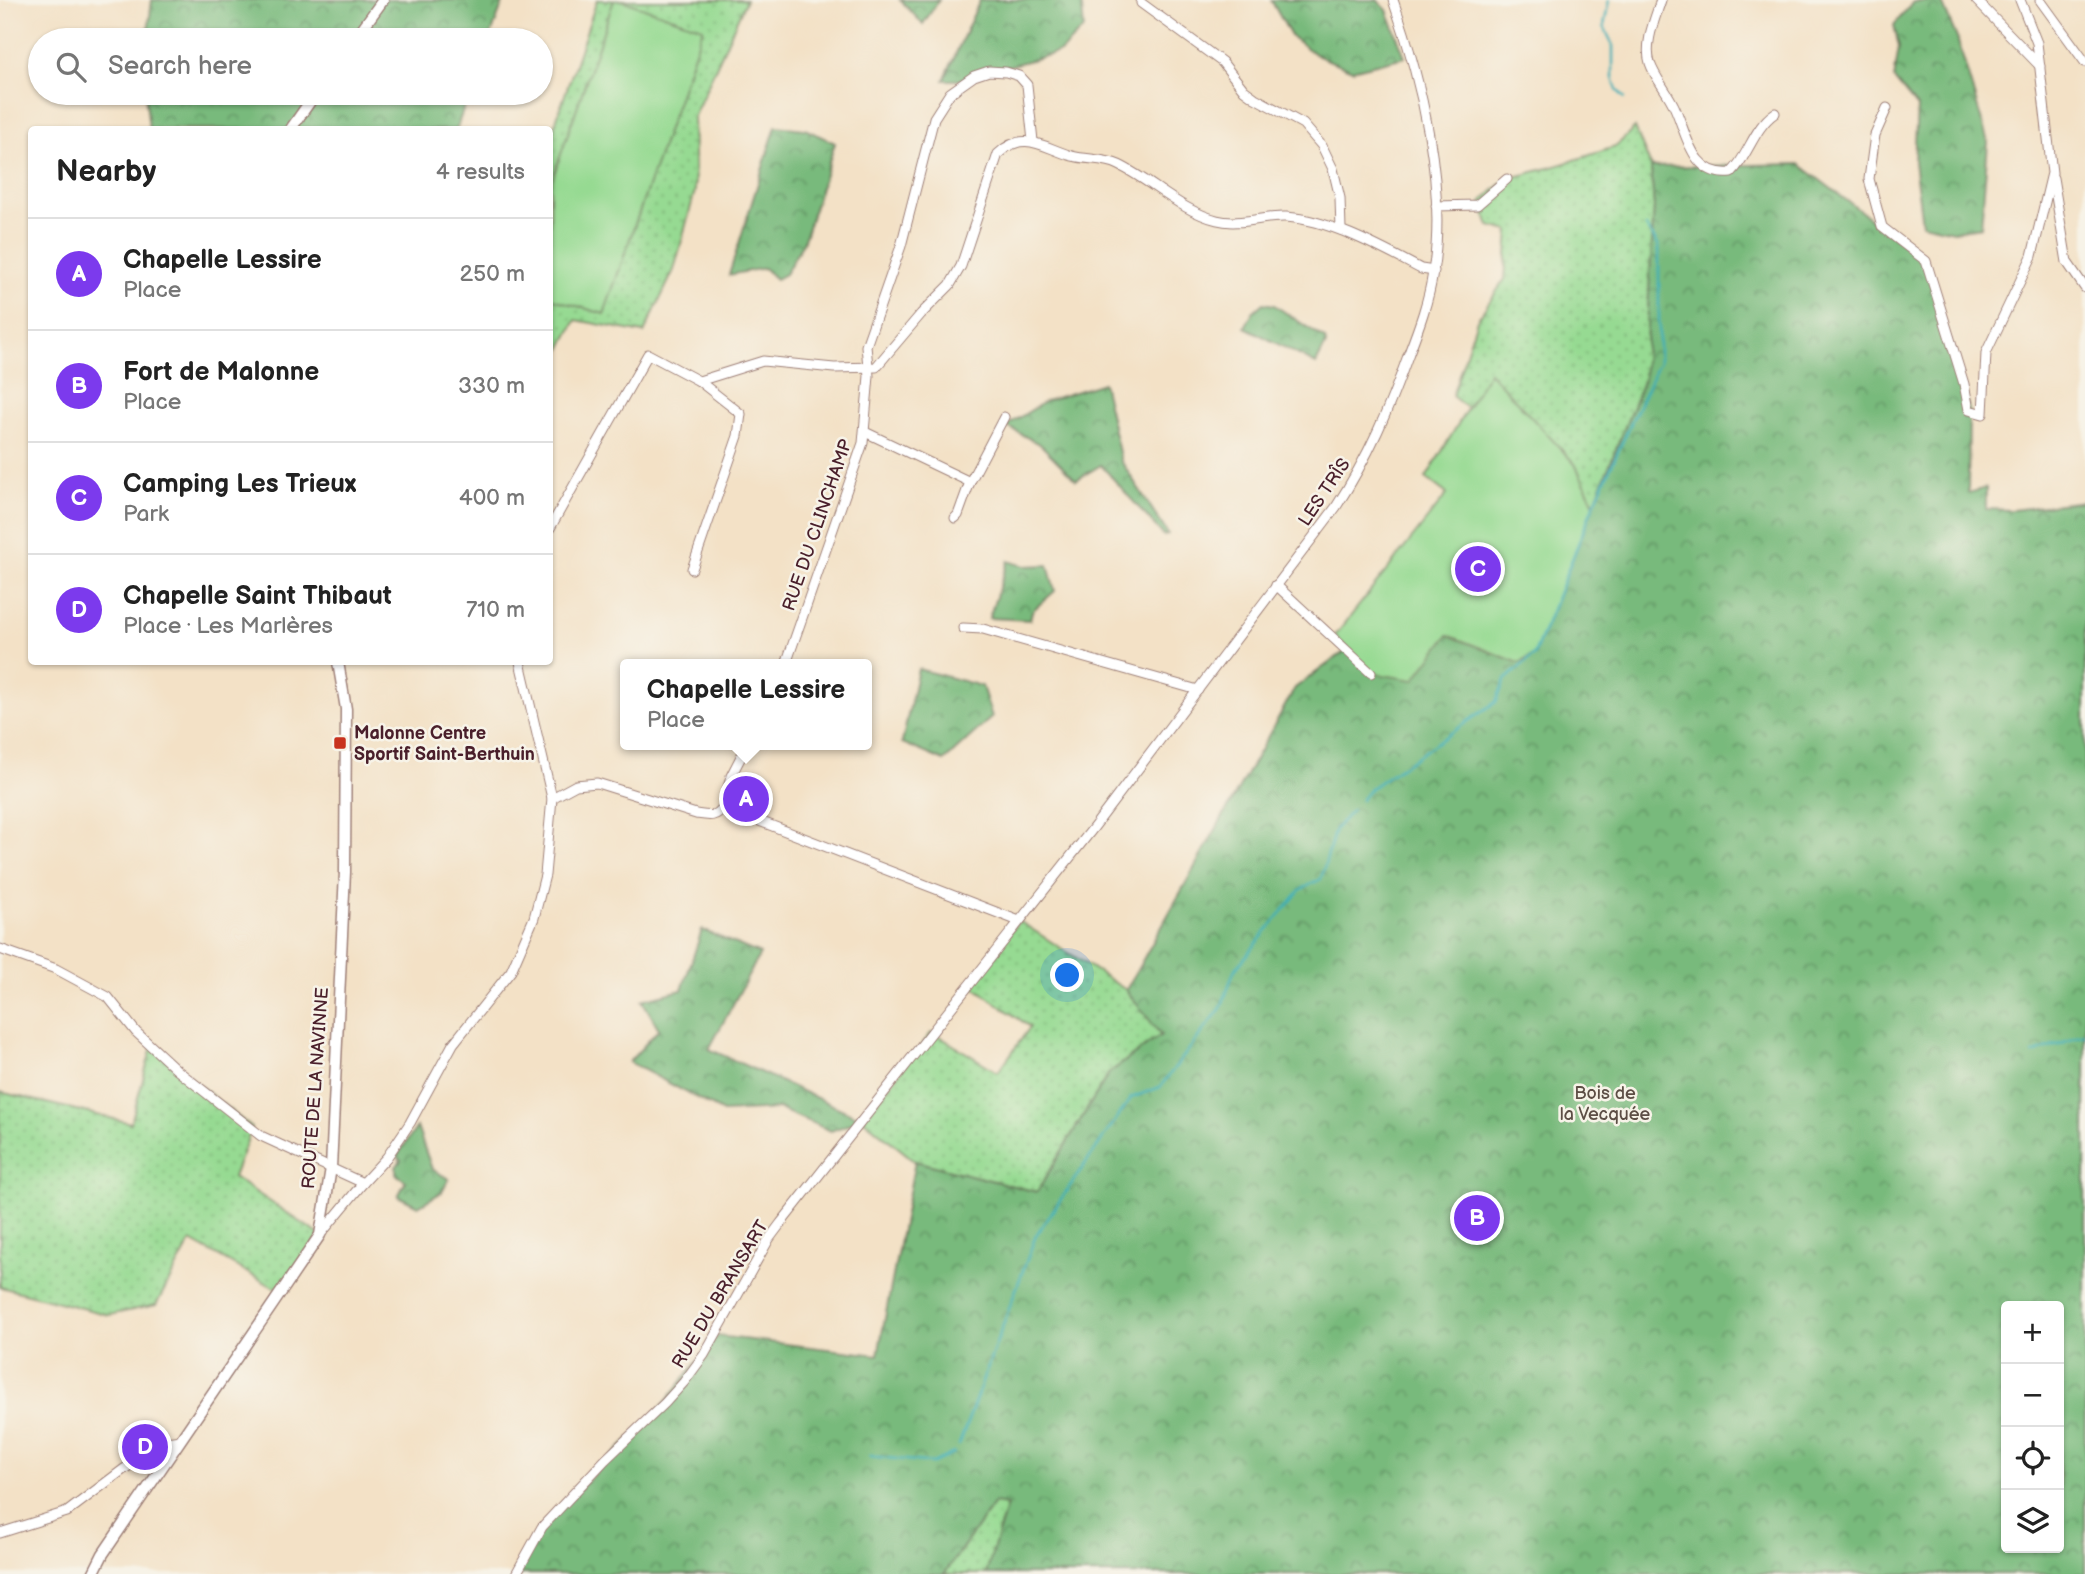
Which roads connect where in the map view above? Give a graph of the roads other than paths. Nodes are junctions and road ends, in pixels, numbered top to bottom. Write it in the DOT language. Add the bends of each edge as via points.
graph roads {
  1 [pos="383,0"];
  2 [pos="1393,0"];
  3 [pos="1661,0"];
  4 [pos="1976,0"];
  5 [pos="2020,0"];
  6 [pos="2040,0"];
  7 [pos="1141,4"];
  8 [pos="363,28"];
  9 [pos="2085,62"];
  10 [pos="2040,66"];
  11 [pos="308,105"];
  12 [pos="1887,108"];
  13 [pos="1775,113"];
  14 [pos="293,126"];
  15 [pos="1033,141"];
  16 [pos="2052,173"];
  17 [pos="1507,179"];
  18 [pos="1436,206"];
  19 [pos="1340,230"];
  20 [pos="1434,271"];
  21 [pos="2085,288"];
  22 [pos="867,367"];
  23 [pos="699,381"];
  24 [pos="1004,417"];
  25 [pos="865,432"];
  26 [pos="971,482"];
  27 [pos="955,518"];
  28 [pos="553,523"];
  29 [pos="692,569"];
  30 [pos="1276,585"];
  31 [pos="963,628"];
  32 [pos="788,659"];
  33 [pos="339,665"];
  34 [pos="521,665"];
  35 [pos="1371,673"];
  36 [pos="1198,690"];
  37 [pos="744,750"];
  38 [pos="552,798"];
  39 [pos="723,807"];
  40 [pos="1019,921"];
  41 [pos="0,949"];
  42 [pos="331,1168"];
  43 [pos="363,1183"];
  44 [pos="320,1235"];
  45 [pos="180,1440"];
  46 [pos="0,1533"];
  47 [pos="93,1574"];
  48 [pos="516,1574"];
  1 -- 8 [label="street"];
  2 -- 18 [label="street, LES TRÎS" via="1424,107"];
  3 -- 13 [label="street" via="1651,33 1650,62 1700,163 1711,171 1731,173"];
  4 -- 10 [label="street"];
  5 -- 10 [label="street" via="2038,43"];
  6 -- 9 [label="street"];
  7 -- 19 [label="street" via="1222,62 1244,90 1303,124 1322,146 1333,169 1340,198"];
  10 -- 16 [label="street"];
  11 -- 14 [label="street"];
  12 -- 16 [label="street" via="1875,135 1869,180 1882,227 1926,261 1969,410 1983,414 1986,353 2032,256"];
  15 -- 19 [label="street" via="1073,156 1116,163 1201,215 1218,220 1288,217"];
  15 -- 22 [label="street" via="1007,145 998,154 961,266 950,285 876,368"];
  15 -- 22 [label="street, RUE DU CLINCHAMP" via="1029,91 1020,76 989,71 950,93 934,118 901,246 869,337"];
  16 -- 21 [label="street" via="2067,262"];
  17 -- 18 [label="street" via="1477,205"];
  18 -- 20 [label="street, LES TRÎS"];
  19 -- 20 [label="street"];
  20 -- 30 [label="street, LES TRÎS" via="1419,327 1378,436 1336,507"];
  22 -- 23 [label="street" via="762,361"];
  22 -- 25 [label="street, RUE DU CLINCHAMP"];
  23 -- 28 [label="street" via="648,354"];
  23 -- 29 [label="street" via="741,414 738,436"];
  24 -- 26 [label="street"];
  25 -- 26 [label="street"];
  25 -- 32 [label="street, RUE DU CLINCHAMP"];
  26 -- 27 [label="street"];
  30 -- 35 [label="street"];
  30 -- 36 [label="street, LES TRÎS"];
  31 -- 36 [label="street" via="984,629"];
  33 -- 42 [label="street, ROUTE DE LA NAVINNE" via="346,709 345,872"];
  34 -- 38 [label="street"];
  36 -- 40 [label="street, LES TRÎS"];
  37 -- 39 [label="street"];
  38 -- 39 [label="street" via="576,785 597,783 696,814 712,816"];
  38 -- 43 [label="street" via="545,875 521,951 511,971 453,1044 411,1123"];
  39 -- 40 [label="street"];
  40 -- 48 [label="street, RUE DU BRANSART" via="775,1231 684,1382 542,1527"];
  41 -- 42 [label="street" via="56,969 108,998 177,1070 261,1136"];
  42 -- 43 [label="street"];
  42 -- 44 [label="street, ROUTE DE LA NAVINNE"];
  43 -- 44 [label="street"];
  44 -- 45 [label="street, ROUTE DE LA NAVINNE"];
  45 -- 46 [label="street" via="167,1442 124,1469 67,1512"];
  45 -- 47 [label="street, ROUTE DE LA NAVINNE"];
}
